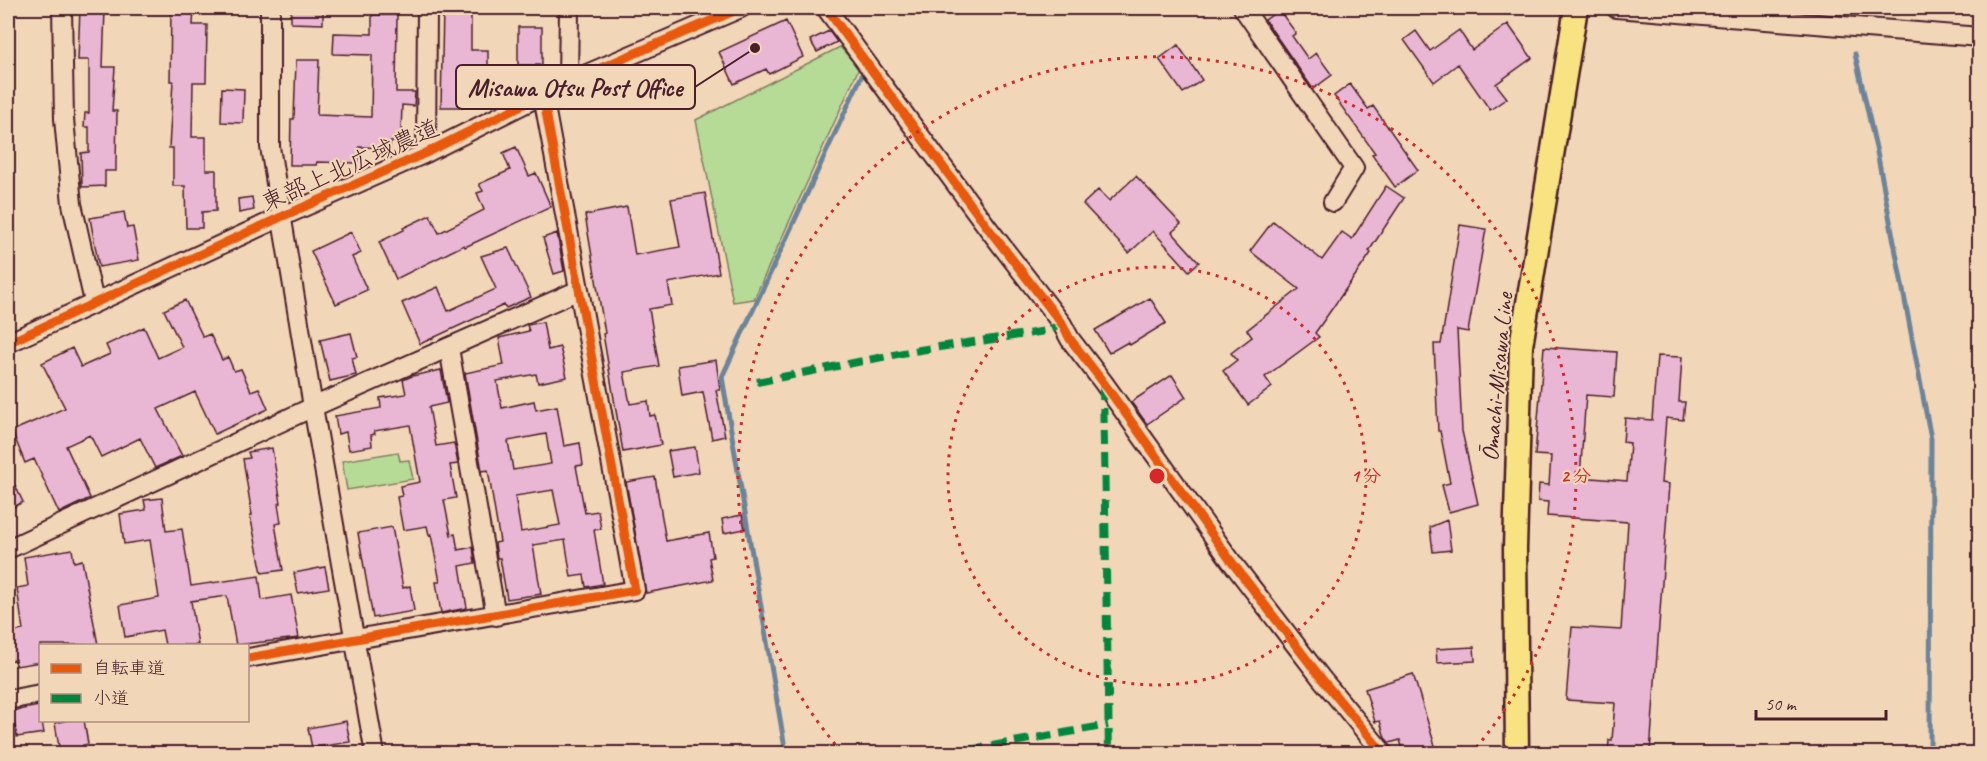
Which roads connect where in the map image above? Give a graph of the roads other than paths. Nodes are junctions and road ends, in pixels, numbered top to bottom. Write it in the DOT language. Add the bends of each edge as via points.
graph roads {
  1 [pos="62,8"];
  2 [pos="270,8"];
  3 [pos="427,8"];
  4 [pos="569,8"];
  5 [pos="741,8"];
  6 [pos="826,8"];
  7 [pos="1243,8"];
  8 [pos="1576,8"];
  9 [pos="1616,8"];
  10 [pos="1980,37"];
  11 [pos="568,82"];
  12 [pos="543,96"];
  13 [pos="426,153"];
  14 [pos="1333,202"];
  15 [pos="281,217"];
  16 [pos="579,290"];
  17 [pos="94,302"];
  18 [pos="8,343"];
  19 [pos="449,348"];
  20 [pos="313,407"];
  21 [pos="8,549"];
  22 [pos="496,616"];
  23 [pos="354,640"];
  24 [pos="249,658"];
  25 [pos="39,694"];
  26 [pos="8,700"];
  27 [pos="375,753"];
  28 [pos="1384,753"];
  29 [pos="1517,753"];
  1 -- 17 [label="street" via="64,119 72,204"];
  2 -- 15 [label="street" via="270,147"];
  3 -- 13 [label="street"];
  4 -- 11 [label="street"];
  5 -- 11 [label="street, 東部上北広域農道"];
  6 -- 28 [label="street" via="1062,324 1231,561"];
  7 -- 14 [label="street" via="1354,168"];
  8 -- 29 [label="main road, Ōmachi-Misawa Line" via="1521,346 1515,548"];
  9 -- 10 [label="street"];
  11 -- 12 [label="street, 東部上北広域農道"];
  12 -- 13 [label="street, 東部上北広域農道"];
  12 -- 16 [label="street"];
  13 -- 15 [label="street, 東部上北広域農道"];
  15 -- 17 [label="street, 東部上北広域農道"];
  15 -- 20 [label="street"];
  16 -- 19 [label="street"];
  16 -- 22 [label="street" via="635,590"];
  17 -- 18 [label="street, 東部上北広域農道"];
  19 -- 20 [label="street"];
  19 -- 22 [label="street"];
  20 -- 21 [label="street"];
  20 -- 23 [label="street"];
  22 -- 23 [label="street"];
  23 -- 24 [label="street"];
  23 -- 27 [label="street"];
  25 -- 26 [label="street"];
}
